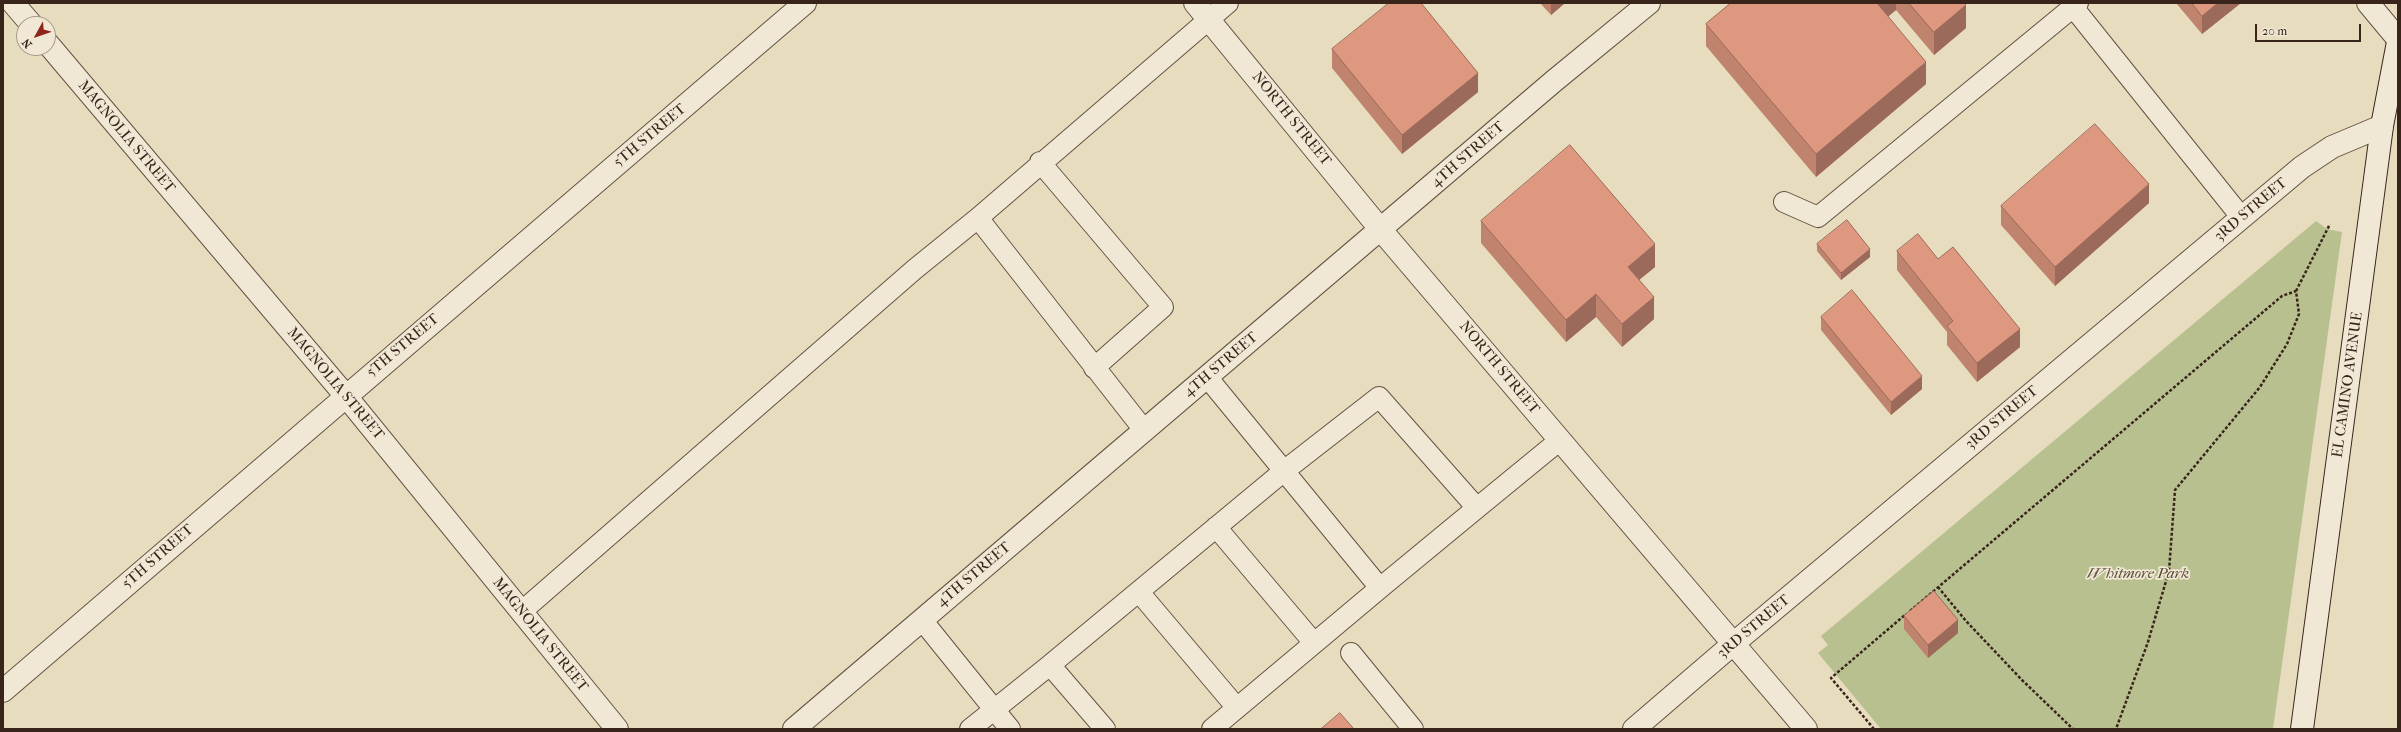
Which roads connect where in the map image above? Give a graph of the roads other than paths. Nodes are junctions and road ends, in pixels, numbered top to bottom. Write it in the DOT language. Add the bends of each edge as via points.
graph roads {
  1 [pos="13,3"];
  2 [pos="805,3"];
  3 [pos="1195,3"];
  4 [pos="1228,3"];
  5 [pos="1649,3"];
  6 [pos="2368,3"];
  7 [pos="2076,5"];
  8 [pos="24,16"];
  9 [pos="1209,20"];
  10 [pos="2398,39"];
  11 [pos="2398,42"];
  12 [pos="56,53"];
  13 [pos="2382,126"];
  14 [pos="1040,162"];
  15 [pos="1784,202"];
  16 [pos="978,218"];
  17 [pos="2242,218"];
  18 [pos="1381,230"];
  19 [pos="1094,368"];
  20 [pos="1207,377"];
  21 [pos="345,395"];
  22 [pos="1144,430"];
  23 [pos="1560,440"];
  24 [pos="1284,471"];
  25 [pos="1476,508"];
  26 [pos="1216,527"];
  27 [pos="1380,588"];
  28 [pos="1139,592"];
  29 [pos="521,612"];
  30 [pos="922,620"];
  31 [pos="1314,644"];
  32 [pos="1733,644"];
  33 [pos="1351,654"];
  34 [pos="1050,665"];
  35 [pos="3,691"];
  36 [pos="1237,708"];
  37 [pos="994,710"];
  38 [pos="617,729"];
  39 [pos="794,729"];
  40 [pos="970,729"];
  41 [pos="1010,729"];
  42 [pos="1105,729"];
  43 [pos="1212,729"];
  44 [pos="1413,729"];
  45 [pos="1634,729"];
  46 [pos="1806,729"];
  47 [pos="2302,729"];
  1 -- 8 [label="street"];
  2 -- 21 [label="street, 5TH STREET"];
  3 -- 9 [label="street, NORTH STREET"];
  4 -- 9 [label="lane"];
  5 -- 18 [label="street, 4TH STREET" via="1554,80"];
  6 -- 10 [label="street"];
  7 -- 15 [label="lane" via="1818,217"];
  7 -- 17 [label="lane"];
  9 -- 14 [label="lane"];
  9 -- 18 [label="street, NORTH STREET"];
  11 -- 13 [label="street, EL CAMINO AVENUE"];
  12 -- 21 [label="street, MAGNOLIA STREET"];
  13 -- 17 [label="street, 3RD STREET" via="2332,147 2302,167"];
  13 -- 47 [label="street, EL CAMINO AVENUE"];
  14 -- 16 [label="lane"];
  14 -- 19 [label="lane" via="1163,307"];
  16 -- 19 [label="lane"];
  16 -- 29 [label="lane" via="915,269"];
  17 -- 32 [label="street, 3RD STREET"];
  18 -- 20 [label="street, 4TH STREET"];
  18 -- 23 [label="street, NORTH STREET"];
  19 -- 22 [label="lane"];
  20 -- 22 [label="street, 4TH STREET"];
  20 -- 24 [label="lane"];
  21 -- 29 [label="street, MAGNOLIA STREET"];
  21 -- 35 [label="street, 5TH STREET"];
  22 -- 30 [label="street, 4TH STREET"];
  23 -- 25 [label="lane"];
  23 -- 32 [label="street, NORTH STREET"];
  24 -- 25 [label="lane" via="1379,398"];
  24 -- 26 [label="lane"];
  24 -- 27 [label="lane"];
  25 -- 27 [label="lane"];
  26 -- 28 [label="lane"];
  26 -- 31 [label="lane"];
  27 -- 31 [label="lane"];
  28 -- 34 [label="lane"];
  28 -- 36 [label="lane"];
  29 -- 38 [label="street, MAGNOLIA STREET"];
  30 -- 37 [label="lane"];
  30 -- 39 [label="street, 4TH STREET"];
  31 -- 36 [label="lane"];
  32 -- 45 [label="street, 3RD STREET"];
  32 -- 46 [label="street, NORTH STREET"];
  33 -- 44 [label="lane"];
  34 -- 37 [label="lane"];
  34 -- 42 [label="lane"];
  36 -- 43 [label="lane"];
  37 -- 40 [label="lane"];
  37 -- 41 [label="lane"];
}
